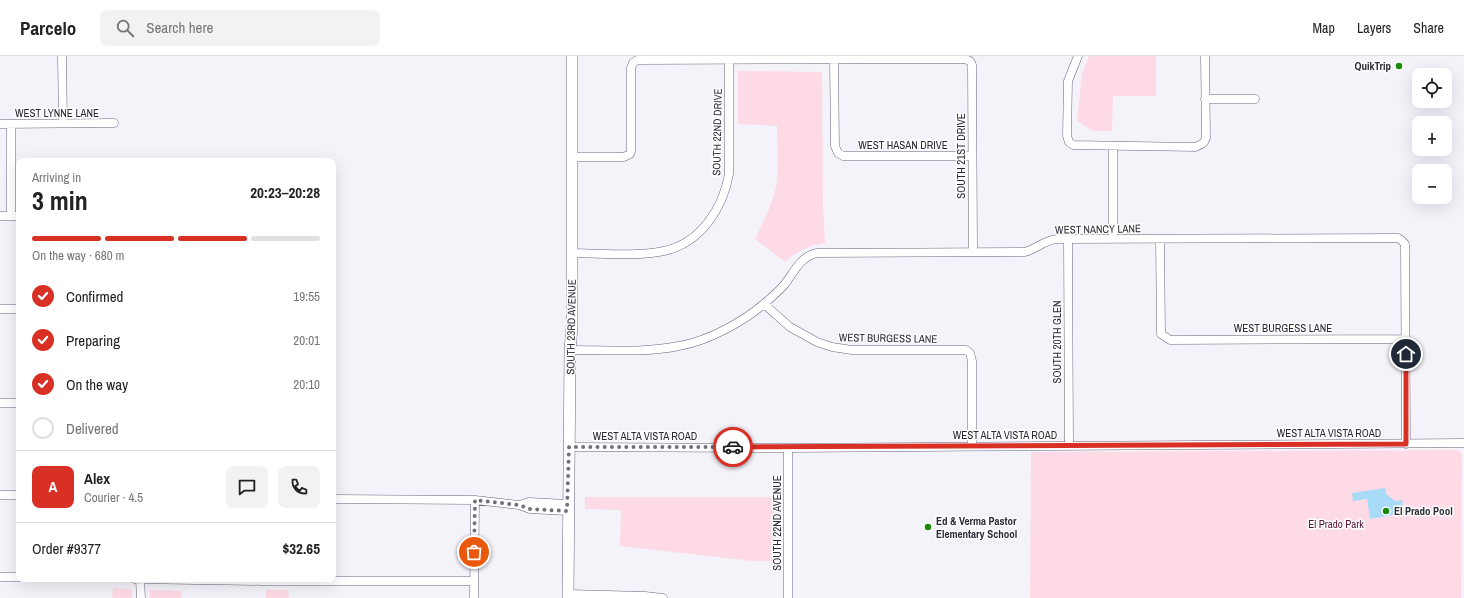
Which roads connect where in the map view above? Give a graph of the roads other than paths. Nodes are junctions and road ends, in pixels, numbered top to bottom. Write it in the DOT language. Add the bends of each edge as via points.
graph roads {
  1 [pos="62,56"];
  2 [pos="572,56"];
  3 [pos="1078,56"];
  4 [pos="1205,56"];
  5 [pos="787,58"];
  6 [pos="729,60"];
  7 [pos="834,60"];
  8 [pos="1205,99"];
  9 [pos="1255,99"];
  10 [pos="63,123"];
  11 [pos="114,123"];
  12 [pos="0,124"];
  13 [pos="11,124"];
  14 [pos="1113,146"];
  15 [pos="972,156"];
  16 [pos="572,157"];
  17 [pos="15,215"];
  18 [pos="0,216"];
  19 [pos="1113,238"];
  20 [pos="1068,239"];
  21 [pos="1160,239"];
  22 [pos="973,252"];
  23 [pos="572,253"];
  24 [pos="764,304"];
  25 [pos="0,309"];
  26 [pos="16,309"];
  27 [pos="1406,339"];
  28 [pos="570,350"];
  29 [pos="0,403"];
  30 [pos="16,403"];
  31 [pos="1464,443"];
  32 [pos="1406,444"];
  33 [pos="972,446"];
  34 [pos="1069,446"];
  35 [pos="569,447"];
  36 [pos="788,448"];
  37 [pos="0,494"];
  38 [pos="16,495"];
  39 [pos="336,499"];
  40 [pos="475,500"];
  41 [pos="567,507"];
  42 [pos="0,577"];
  43 [pos="16,577"];
  44 [pos="336,580"];
  45 [pos="474,581"];
  46 [pos="140,582"];
  47 [pos="568,596"];
  48 [pos="140,598"];
  49 [pos="474,598"];
  50 [pos="663,598"];
  51 [pos="788,598"];
  1 -- 10 [label="street"];
  2 -- 16 [label="street, SOUTH 23RD AVENUE"];
  3 -- 14 [label="street" via="1068,81 1069,142 1072,145"];
  4 -- 8 [label="street"];
  5 -- 6 [label="street"];
  5 -- 7 [label="street"];
  6 -- 16 [label="street" via="632,62 631,151 628,156"];
  6 -- 23 [label="street, SOUTH 22ND DRIVE" via="729,174 720,205 702,230 665,251 648,254"];
  7 -- 15 [label="street, WEST HASAN DRIVE" via="835,146 843,156"];
  7 -- 15 [label="street, SOUTH 21ST DRIVE" via="970,61"];
  8 -- 9 [label="street"];
  8 -- 14 [label="street" via="1206,138 1200,145"];
  10 -- 11 [label="street, WEST LYNNE LANE"];
  10 -- 13 [label="street, WEST LYNNE LANE"];
  12 -- 13 [label="street, WEST LYNNE LANE"];
  13 -- 17 [label="street"];
  14 -- 19 [label="street"];
  15 -- 22 [label="street, SOUTH 21ST DRIVE"];
  16 -- 23 [label="street, SOUTH 23RD AVENUE"];
  17 -- 18 [label="street"];
  19 -- 20 [label="street, WEST NANCY LANE"];
  19 -- 21 [label="street, WEST NANCY LANE"];
  20 -- 22 [label="street, WEST NANCY LANE" via="1049,241 1025,252"];
  20 -- 34 [label="street, SOUTH 20TH GLEN"];
  21 -- 27 [label="street, WEST BURGESS LANE" via="1161,334 1170,340"];
  21 -- 27 [label="street, WEST NANCY LANE" via="1398,238 1405,244"];
  22 -- 24 [label="street, WEST NANCY LANE" via="813,254 804,258 784,285"];
  23 -- 28 [label="street, SOUTH 23RD AVENUE"];
  24 -- 28 [label="street" via="735,324 697,342 653,349"];
  24 -- 33 [label="street, WEST BURGESS LANE" via="790,327 832,347 852,350 966,350 970,353 972,361"];
  25 -- 26 [label="street"];
  27 -- 32 [label="street"];
  28 -- 35 [label="street, SOUTH 23RD AVENUE"];
  29 -- 30 [label="street"];
  31 -- 32 [label="street, WEST ALTA VISTA ROAD"];
  32 -- 34 [label="street, WEST ALTA VISTA ROAD"];
  33 -- 34 [label="street, WEST ALTA VISTA ROAD"];
  33 -- 36 [label="street, WEST ALTA VISTA ROAD"];
  35 -- 36 [label="street, WEST ALTA VISTA ROAD"];
  35 -- 41 [label="street, SOUTH 23RD AVENUE"];
  36 -- 51 [label="street, SOUTH 22ND AVENUE"];
  37 -- 38 [label="street"];
  39 -- 40 [label="street"];
  40 -- 41 [label="street" via="519,505 529,502"];
  40 -- 45 [label="street"];
  41 -- 47 [label="street, SOUTH 23RD AVENUE"];
  42 -- 43 [label="street"];
  44 -- 45 [label="street"];
  45 -- 49 [label="street"];
  46 -- 48 [label="street"];
  47 -- 50 [label="street"];
}
